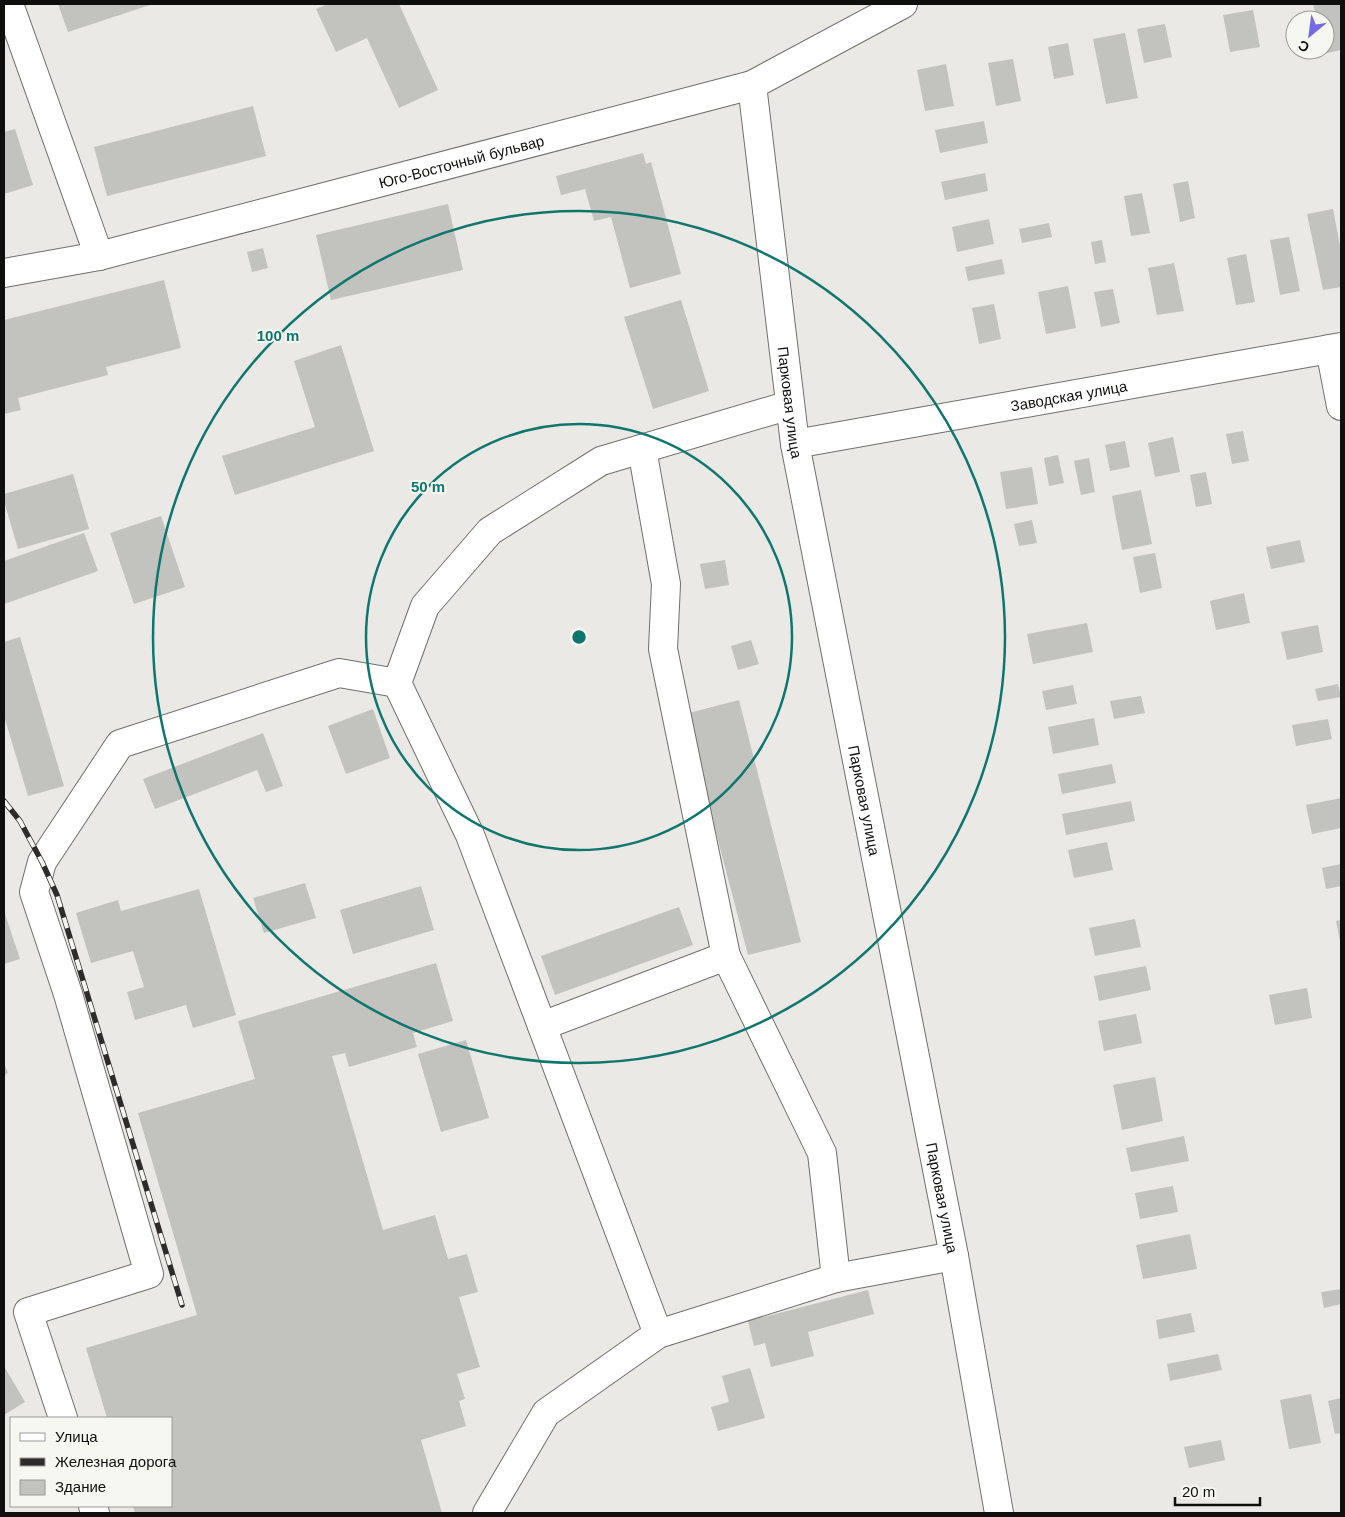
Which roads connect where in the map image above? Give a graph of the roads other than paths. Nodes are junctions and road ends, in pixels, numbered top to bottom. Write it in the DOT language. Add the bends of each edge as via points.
graph roads {
  1 [pos="9,4"];
  2 [pos="903,4"];
  3 [pos="752,85"];
  4 [pos="100,256"];
  5 [pos="4,273"];
  6 [pos="1336,348"];
  7 [pos="790,405"];
  8 [pos="1341,406"];
  9 [pos="794,444"];
  10 [pos="642,449"];
  11 [pos="397,683"];
  12 [pos="726,956"];
  13 [pos="542,1026"];
  14 [pos="954,1256"];
  15 [pos="836,1278"];
  16 [pos="658,1334"];
  17 [pos="63,1417"];
  18 [pos="487,1513"];
  19 [pos="999,1513"];
  1 -- 4 [label="main road"];
  2 -- 3 [label="main road, Юго-Восточный бульвар"];
  3 -- 4 [label="main road, Юго-Восточный бульвар"];
  3 -- 7 [label="main road, Парковая улица"];
  4 -- 5 [label="main road, Юго-Восточный бульвар"];
  6 -- 8 [label="main road"];
  6 -- 9 [label="main road, Заводская улица"];
  7 -- 9 [label="main road, Парковая улица"];
  7 -- 10 [label="main road"];
  9 -- 14 [label="main road, Парковая улица"];
  10 -- 11 [label="main road" via="601,461 490,531 425,606"];
  10 -- 12 [label="main road" via="666,584 663,649"];
  11 -- 13 [label="main road" via="470,835"];
  11 -- 17 [label="main road" via="339,673 120,744 42,862 34,892 68,994 149,1274 28,1312"];
  12 -- 13 [label="main road"];
  12 -- 15 [label="main road" via="822,1153"];
  13 -- 16 [label="main road"];
  14 -- 15 [label="main road"];
  14 -- 19 [label="main road, Парковая улица"];
  15 -- 16 [label="main road"];
  16 -- 18 [label="main road" via="546,1413"];
}
